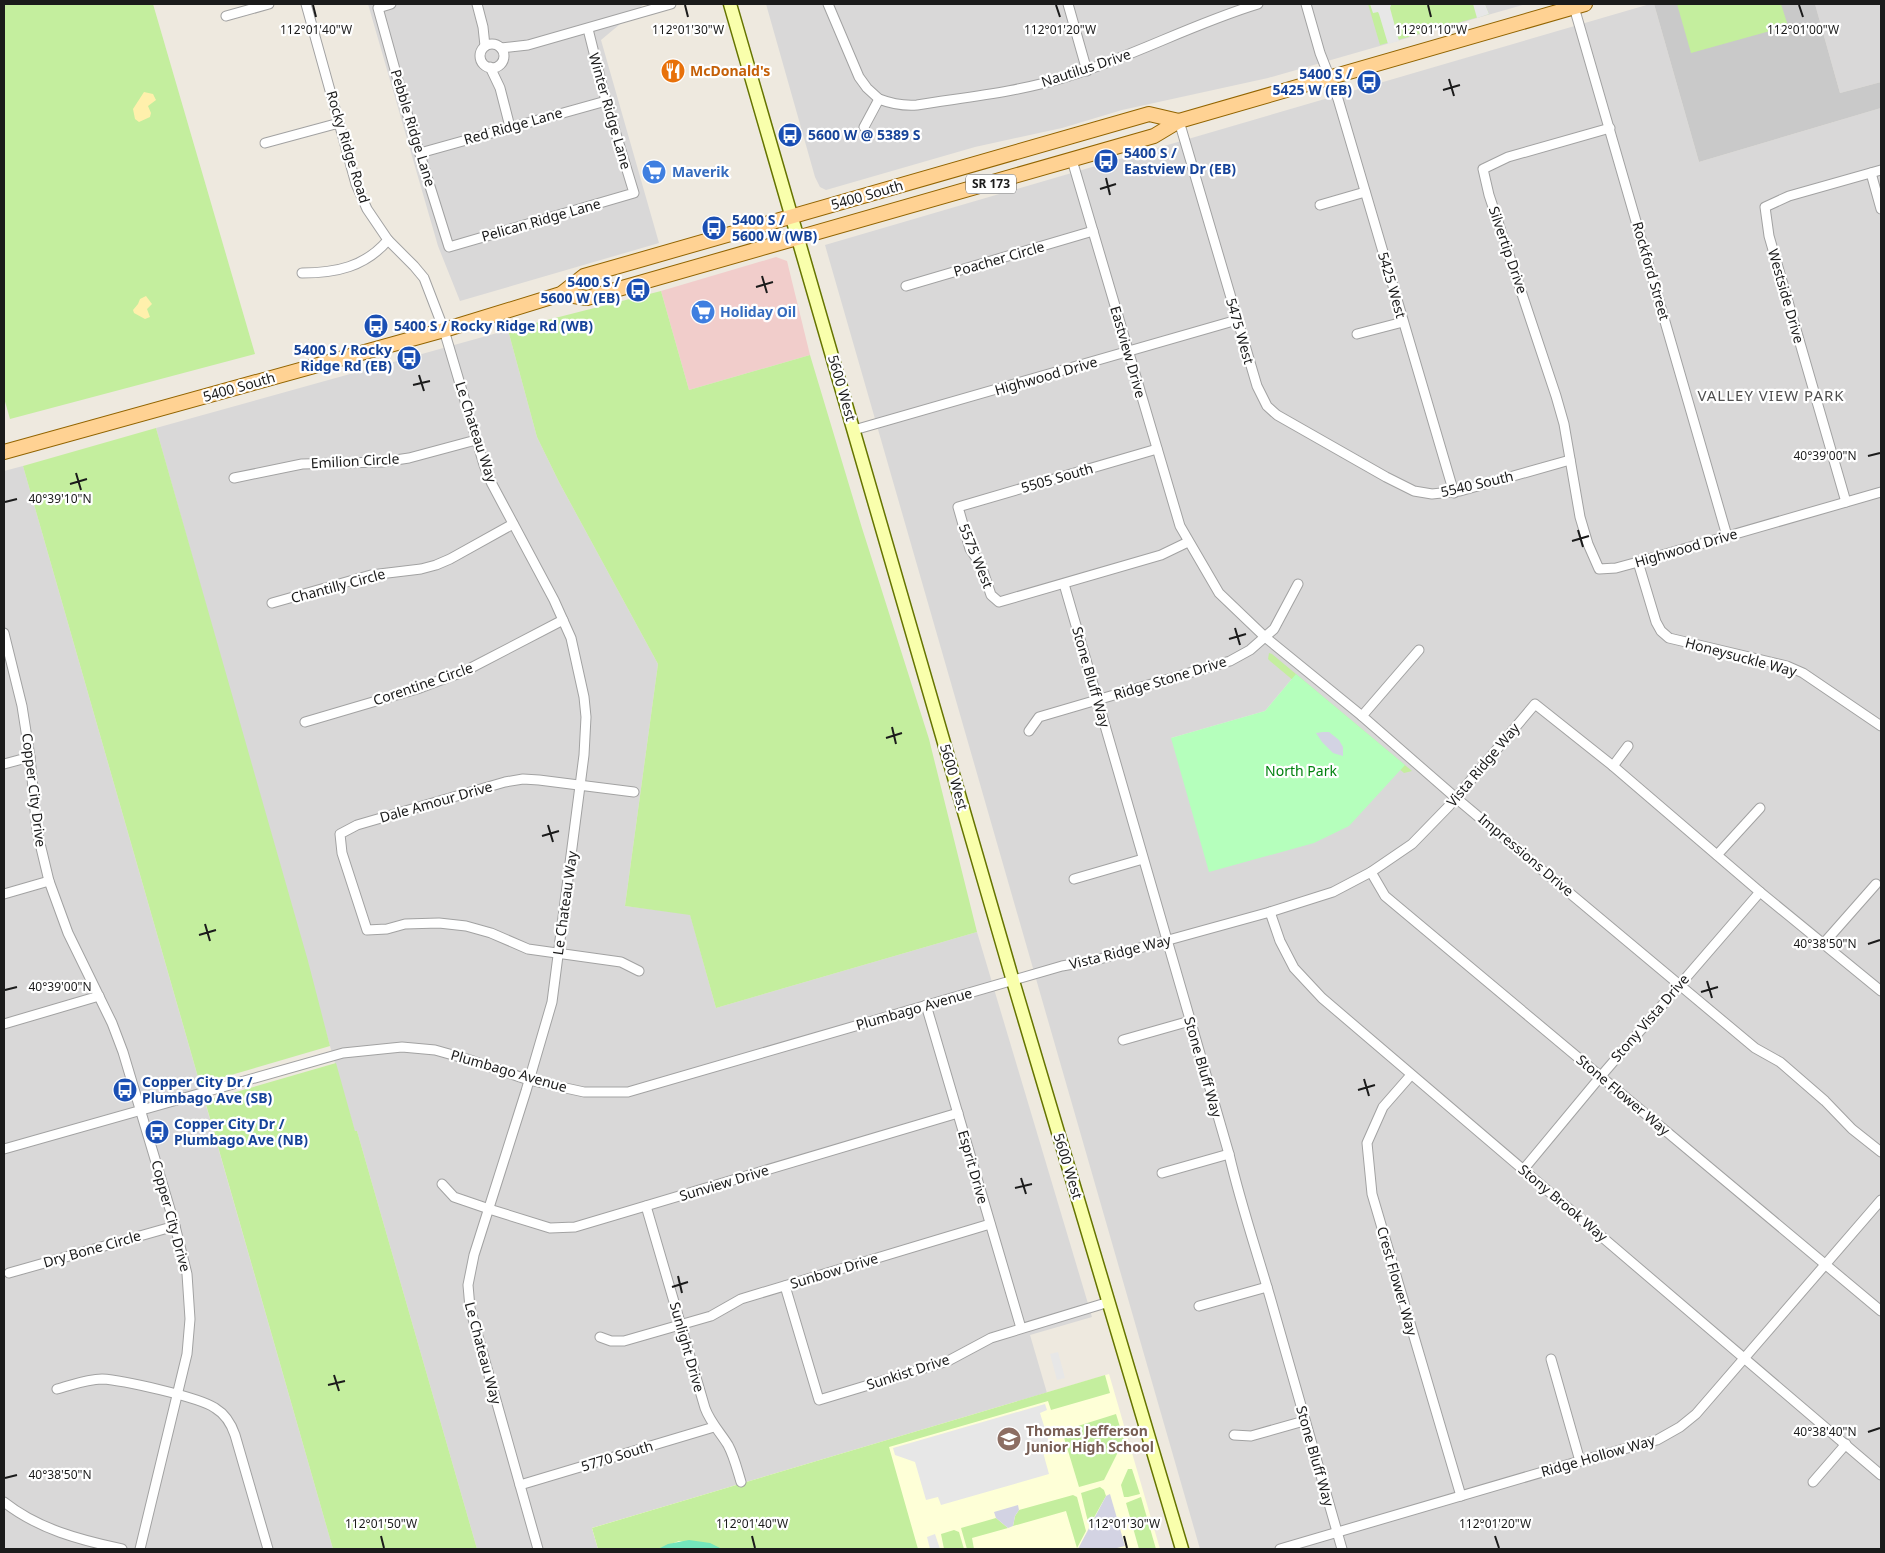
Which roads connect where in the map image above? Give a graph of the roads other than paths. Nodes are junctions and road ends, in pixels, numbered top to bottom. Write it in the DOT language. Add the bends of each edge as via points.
graph roads {
  1 [pos="269,4"];
  2 [pos="306,4"];
  3 [pos="391,4"];
  4 [pos="477,4"];
  5 [pos="671,4"];
  6 [pos="730,4"];
  7 [pos="828,4"];
  8 [pos="1068,4"];
  9 [pos="1258,4"];
  10 [pos="1306,4"];
  11 [pos="1579,5"];
  12 [pos="226,16"];
  13 [pos="588,29"];
  14 [pos="496,49"];
  15 [pos="495,66"];
  16 [pos="1087,70"];
  17 [pos="1329,77"];
  18 [pos="879,99"];
  19 [pos="606,101"];
  20 [pos="1178,121"];
  21 [pos="339,122"];
  22 [pos="510,127"];
  23 [pos="864,127"];
  24 [pos="1610,128"];
  25 [pos="265,143"];
  26 [pos="420,153"];
  27 [pos="1072,160"];
  28 [pos="1881,170"];
  29 [pos="1871,173"];
  30 [pos="1365,192"];
  31 [pos="634,193"];
  32 [pos="1320,205"];
  33 [pos="1881,209"];
  34 [pos="792,216"];
  35 [pos="1093,231"];
  36 [pos="799,238"];
  37 [pos="388,240"];
  38 [pos="449,247"];
  39 [pos="302,273"];
  40 [pos="906,286"];
  41 [pos="561,294"];
  42 [pos="1237,320"];
  43 [pos="1404,322"];
  44 [pos="444,330"];
  45 [pos="1357,334"];
  46 [pos="1128,352"];
  47 [pos="854,430"];
  48 [pos="476,440"];
  49 [pos="1157,449"];
  50 [pos="4,452"];
  51 [pos="1570,460"];
  52 [pos="1386,477"];
  53 [pos="234,478"];
  54 [pos="1881,492"];
  55 [pos="1454,493"];
  56 [pos="1846,502"];
  57 [pos="958,507"];
  58 [pos="513,524"];
  59 [pos="1727,536"];
  60 [pos="1188,542"];
  61 [pos="1638,562"];
  62 [pos="1064,584"];
  63 [pos="1298,584"];
  64 [pos="272,603"];
  65 [pos="563,620"];
  66 [pos="4,636"];
  67 [pos="1266,637"];
  68 [pos="1419,650"];
  69 [pos="1098,699"];
  70 [pos="1362,716"];
  71 [pos="305,722"];
  72 [pos="1881,726"];
  73 [pos="1029,731"];
  74 [pos="1628,746"];
  75 [pos="30,757"];
  76 [pos="4,764"];
  77 [pos="1613,766"];
  78 [pos="580,785"];
  79 [pos="634,792"];
  80 [pos="1456,798"];
  81 [pos="1760,808"];
  82 [pos="1717,855"];
  83 [pos="1143,859"];
  84 [pos="1371,872"];
  85 [pos="1074,879"];
  86 [pos="50,881"];
  87 [pos="1876,884"];
  88 [pos="1760,892"];
  89 [pos="4,894"];
  90 [pos="1270,912"];
  91 [pos="1167,940"];
  92 [pos="1824,943"];
  93 [pos="558,954"];
  94 [pos="639,971"];
  95 [pos="1013,981"];
  96 [pos="1680,984"];
  97 [pos="1881,991"];
  98 [pos="99,996"];
  99 [pos="926,1005"];
  100 [pos="1190,1021"];
  101 [pos="4,1024"];
  102 [pos="1123,1040"];
  103 [pos="1411,1075"];
  104 [pos="1601,1076"];
  105 [pos="529,1080"];
  106 [pos="141,1110"];
  107 [pos="958,1113"];
  108 [pos="4,1149"];
  109 [pos="1881,1152"];
  110 [pos="1228,1154"];
  111 [pos="1523,1170"];
  112 [pos="1162,1173"];
  113 [pos="442,1184"];
  114 [pos="1881,1200"];
  115 [pos="646,1206"];
  116 [pos="489,1210"];
  117 [pos="990,1224"];
  118 [pos="175,1226"];
  119 [pos="1826,1264"];
  120 [pos="8,1273"];
  121 [pos="784,1286"];
  122 [pos="1267,1286"];
  123 [pos="1109,1302"];
  124 [pos="1199,1306"];
  125 [pos="1881,1311"];
  126 [pos="680,1325"];
  127 [pos="1021,1328"];
  128 [pos="600,1337"];
  129 [pos="1745,1358"];
  130 [pos="1551,1359"];
  131 [pos="57,1389"];
  132 [pos="178,1395"];
  133 [pos="1304,1421"];
  134 [pos="714,1427"];
  135 [pos="1234,1435"];
  136 [pos="1846,1444"];
  137 [pos="1580,1460"];
  138 [pos="1881,1475"];
  139 [pos="741,1482"];
  140 [pos="1814,1482"];
  141 [pos="520,1485"];
  142 [pos="1461,1496"];
  143 [pos="4,1502"];
  144 [pos="1337,1532"];
  145 [pos="122,1549"];
  146 [pos="140,1549"];
  147 [pos="268,1549"];
  148 [pos="538,1549"];
  149 [pos="1182,1549"];
  150 [pos="1280,1549"];
  151 [pos="1342,1549"];
  1 -- 12 [label="street"];
  2 -- 21 [label="street, Rocky Ridge Road"];
  3 -- 26 [label="street, Pebble Ridge Lane" via="378,8"];
  4 -- 14 [label="street" via="483,27"];
  5 -- 13 [label="street"];
  6 -- 34 [label="main road, 5600 West"];
  7 -- 18 [label="street" via="859,78"];
  8 -- 16 [label="street"];
  9 -- 16 [label="street, Nautilus Drive"];
  10 -- 17 [label="street, 5425 West"];
  11 -- 17 [label="main road, 5400 South / SR 173"];
  11 -- 24 [label="street, Rockford Street"];
  13 -- 14 [label="street" via="528,45"];
  13 -- 19 [label="street, Winter Ridge Lane"];
  14 -- 15 [label="street"];
  14 -- 15 [label="street" via="482,50 480,58 482,62"];
  15 -- 22 [label="street"];
  16 -- 18 [label="street, Nautilus Drive" via="1038,84 917,105 904,106"];
  17 -- 20 [label="main road, 5400 South / SR 173"];
  17 -- 30 [label="street, 5425 West"];
  18 -- 23 [label="street"];
  19 -- 22 [label="street, Red Ridge Lane"];
  19 -- 31 [label="street, Winter Ridge Lane"];
  20 -- 27 [label="main road, 5400 South / SR 173" via="1154,136"];
  20 -- 34 [label="main road, 5400 South / SR 173" via="1149,114"];
  20 -- 42 [label="street, 5475 West"];
  21 -- 25 [label="street"];
  21 -- 37 [label="street, Rocky Ridge Road" via="356,184 366,208"];
  22 -- 26 [label="street, Red Ridge Lane"];
  24 -- 51 [label="street, Silvertip Drive" via="1508,157 1483,169 1549,372 1564,424"];
  24 -- 59 [label="street, Rockford Street"];
  26 -- 38 [label="street, Pebble Ridge Lane"];
  27 -- 35 [label="street, Eastview Drive"];
  27 -- 36 [label="main road, 5400 South / SR 173"];
  28 -- 29 [label="street, Westside Drive"];
  29 -- 33 [label="street"];
  29 -- 56 [label="street, Westside Drive" via="1790,196 1765,207 1768,236"];
  30 -- 32 [label="street"];
  30 -- 43 [label="street, 5425 West"];
  31 -- 38 [label="street, Pelican Ridge Lane"];
  34 -- 36 [label="main road, 5600 West"];
  34 -- 41 [label="main road, 5400 South / SR 173" via="584,276"];
  35 -- 40 [label="street, Poacher Circle"];
  35 -- 46 [label="street, Eastview Drive"];
  36 -- 41 [label="main road, 5400 South / SR 173" via="587,298"];
  36 -- 47 [label="main road, 5600 West"];
  37 -- 39 [label="street" via="364,261 325,273"];
  37 -- 44 [label="street, Rocky Ridge Road" via="424,278"];
  41 -- 44 [label="main road, 5400 South / SR 173"];
  42 -- 46 [label="street, Highwood Drive"];
  42 -- 52 [label="street, 5475 West" via="1257,386 1267,406 1277,416"];
  43 -- 45 [label="street"];
  43 -- 55 [label="street, 5425 West"];
  44 -- 48 [label="street, Le Chateau Way"];
  44 -- 50 [label="main road, 5400 South / SR 173"];
  46 -- 47 [label="street, Highwood Drive"];
  46 -- 49 [label="street, Eastview Drive"];
  47 -- 95 [label="main road, 5600 West"];
  48 -- 53 [label="street, Emilion Circle" via="410,458 302,464"];
  48 -- 58 [label="street, Le Chateau Way" via="492,484"];
  49 -- 57 [label="street, 5505 South"];
  49 -- 60 [label="street, Eastview Drive" via="1180,526"];
  51 -- 55 [label="street, 5540 South"];
  51 -- 61 [label="street, Highwood Drive" via="1580,517 1599,569"];
  52 -- 55 [label="street, 5540 South" via="1414,491"];
  54 -- 56 [label="street, Highwood Drive"];
  56 -- 59 [label="street, Highwood Drive"];
  57 -- 62 [label="street, 5575 West" via="970,549 981,565 991,595 999,602"];
  58 -- 64 [label="street, Chantilly Circle" via="436,565 371,574"];
  58 -- 65 [label="street, Le Chateau Way"];
  59 -- 61 [label="street, Highwood Drive"];
  60 -- 62 [label="street" via="1161,555"];
  60 -- 67 [label="street, Impressions Drive" via="1218,593"];
  61 -- 72 [label="street, Honeysuckle Way" via="1656,622 1660,631 1669,638 1803,673"];
  62 -- 69 [label="street, Stone Bluff Way"];
  63 -- 67 [label="street, Ridge Stone Drive" via="1274,629"];
  65 -- 71 [label="street, Corentine Circle" via="457,674"];
  65 -- 78 [label="street, Le Chateau Way" via="576,656 584,697 586,735"];
  66 -- 75 [label="street, Copper City Drive" via="19,689"];
  67 -- 69 [label="street, Ridge Stone Drive" via="1230,661"];
  67 -- 70 [label="street, Impressions Drive"];
  68 -- 70 [label="street"];
  69 -- 73 [label="street, Ridge Stone Drive" via="1039,717"];
  69 -- 83 [label="street, Stone Bluff Way"];
  70 -- 80 [label="street, Impressions Drive"];
  74 -- 77 [label="street"];
  75 -- 76 [label="street"];
  75 -- 86 [label="street, Copper City Drive" via="37,831"];
  77 -- 80 [label="street, Vista Ridge Way" via="1534,704"];
  77 -- 82 [label="street, Vista Ridge Way"];
  78 -- 79 [label="street, Dale Amour Drive"];
  78 -- 93 [label="street, Le Chateau Way"];
  78 -- 93 [label="street, Dale Amour Drive" via="523,779 505,782 357,825 340,834 342,853 366,930 405,924 466,926 528,949"];
  80 -- 84 [label="street, Vista Ridge Way" via="1412,844"];
  80 -- 96 [label="street, Impressions Drive"];
  81 -- 82 [label="street"];
  82 -- 88 [label="street, Vista Ridge Way"];
  83 -- 85 [label="street"];
  83 -- 91 [label="street, Stone Bluff Way"];
  84 -- 90 [label="street, Vista Ridge Way" via="1333,892"];
  84 -- 104 [label="street, Stone Flower Way" via="1385,896"];
  86 -- 89 [label="street"];
  86 -- 98 [label="street, Copper City Drive" via="68,933"];
  87 -- 92 [label="street"];
  88 -- 92 [label="street, Vista Ridge Way"];
  88 -- 96 [label="street, Stony Vista Drive"];
  90 -- 91 [label="street, Vista Ridge Way"];
  90 -- 103 [label="street, Stony Brook Way" via="1294,968 1322,998"];
  91 -- 95 [label="street, Vista Ridge Way"];
  91 -- 100 [label="street, Stone Bluff Way"];
  92 -- 97 [label="street, Vista Ridge Way"];
  93 -- 94 [label="street" via="621,962"];
  93 -- 105 [label="street, Le Chateau Way" via="552,1002"];
  95 -- 99 [label="street, Plumbago Avenue"];
  95 -- 123 [label="main road, 5600 West"];
  96 -- 104 [label="street, Stony Vista Drive"];
  96 -- 109 [label="street, Impressions Drive" via="1755,1048 1780,1062"];
  98 -- 101 [label="street"];
  98 -- 106 [label="street, Copper City Drive" via="124,1052"];
  99 -- 105 [label="street, Plumbago Avenue" via="628,1092 584,1092"];
  99 -- 107 [label="street, Esprit Drive"];
  100 -- 102 [label="street"];
  100 -- 110 [label="street, Stone Bluff Way"];
  103 -- 111 [label="street, Stony Brook Way"];
  103 -- 142 [label="street, Crest Flower Way" via="1383,1107 1367,1143 1372,1194"];
  104 -- 111 [label="street, Stony Vista Drive"];
  104 -- 119 [label="street, Stone Flower Way"];
  105 -- 106 [label="street, Plumbago Avenue" via="435,1050 402,1047 343,1052"];
  105 -- 116 [label="street, Le Chateau Way"];
  106 -- 108 [label="street, Plumbago Avenue"];
  106 -- 118 [label="street, Copper City Drive"];
  107 -- 115 [label="street, Sunview Drive"];
  107 -- 117 [label="street, Esprit Drive"];
  110 -- 112 [label="street"];
  110 -- 122 [label="street, Stone Bluff Way"];
  111 -- 129 [label="street, Stony Brook Way"];
  113 -- 116 [label="street, Sunview Drive" via="454,1197"];
  114 -- 119 [label="street, Ridge Hollow Way"];
  115 -- 116 [label="street, Sunview Drive" via="564,1229"];
  115 -- 126 [label="street, Sunlight Drive"];
  116 -- 141 [label="street, Le Chateau Way" via="469,1274 468,1296"];
  117 -- 121 [label="street, Sunbow Drive"];
  117 -- 127 [label="street, Esprit Drive"];
  118 -- 120 [label="street, Dry Bone Circle"];
  118 -- 132 [label="street, Copper City Drive" via="187,1274 190,1319 188,1354"];
  119 -- 125 [label="street, Stone Flower Way"];
  119 -- 129 [label="street, Ridge Hollow Way"];
  121 -- 126 [label="street, Sunbow Drive" via="741,1299 711,1316"];
  121 -- 127 [label="street, Sunkist Drive" via="819,1400 948,1361 992,1338"];
  122 -- 124 [label="street"];
  122 -- 133 [label="street, Stone Bluff Way"];
  123 -- 127 [label="street, Sunkist Drive"];
  123 -- 149 [label="main road, 5600 West"];
  126 -- 128 [label="street, Sunbow Drive" via="624,1341"];
  126 -- 134 [label="street, Sunlight Drive" via="705,1408"];
  129 -- 136 [label="street, Stony Brook Way"];
  129 -- 137 [label="street, Ridge Hollow Way" via="1696,1414 1658,1440"];
  130 -- 137 [label="street"];
  131 -- 132 [label="street" via="102,1380"];
  132 -- 146 [label="street, Copper City Drive"];
  132 -- 147 [label="street" via="210,1405 232,1426"];
  133 -- 135 [label="street" via="1251,1436"];
  133 -- 144 [label="street, Stone Bluff Way"];
  134 -- 139 [label="street, Sunlight Drive" via="733,1455"];
  134 -- 141 [label="street, 5770 South"];
  136 -- 138 [label="street, Stony Brook Way"];
  136 -- 140 [label="street"];
  137 -- 142 [label="street, Ridge Hollow Way"];
  141 -- 148 [label="street, Le Chateau Way"];
  142 -- 144 [label="street, Ridge Hollow Way"];
  143 -- 145 [label="street" via="24,1517 44,1526"];
  144 -- 150 [label="street, Ridge Hollow Way"];
  144 -- 151 [label="street, Stone Bluff Way"];
}
